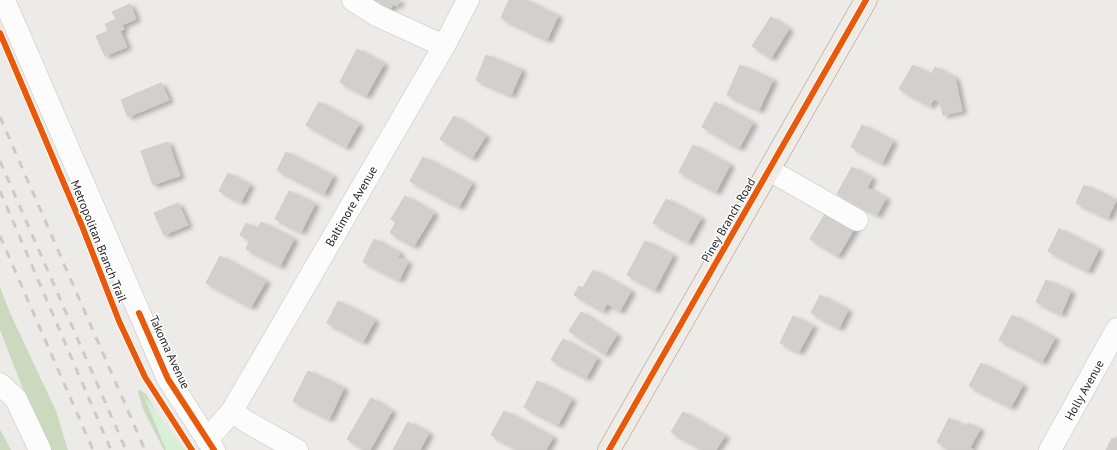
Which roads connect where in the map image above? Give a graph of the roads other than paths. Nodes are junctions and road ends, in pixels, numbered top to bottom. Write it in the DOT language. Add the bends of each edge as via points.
graph roads {
  1 [pos="4,0"];
  2 [pos="353,0"];
  3 [pos="468,0"];
  4 [pos="866,0"];
  5 [pos="444,46"];
  6 [pos="769,170"];
  7 [pos="857,220"];
  8 [pos="1117,329"];
  9 [pos="0,384"];
  10 [pos="232,411"];
  11 [pos="210,445"];
  12 [pos="40,450"];
  13 [pos="297,450"];
  14 [pos="609,450"];
  15 [pos="1050,450"];
  1 -- 11 [label="street, Takoma Avenue" via="168,379"];
  2 -- 5 [label="street" via="376,15"];
  3 -- 5 [label="street, Baltimore Avenue"];
  4 -- 6 [label="main road, Piney Branch Road"];
  5 -- 10 [label="street, Baltimore Avenue"];
  6 -- 7 [label="street"];
  6 -- 14 [label="main road, Piney Branch Road"];
  8 -- 15 [label="street, Holly Avenue"];
  9 -- 12 [label="street" via="16,399"];
  10 -- 11 [label="street, Takoma Avenue"];
  10 -- 13 [label="street"];
}
